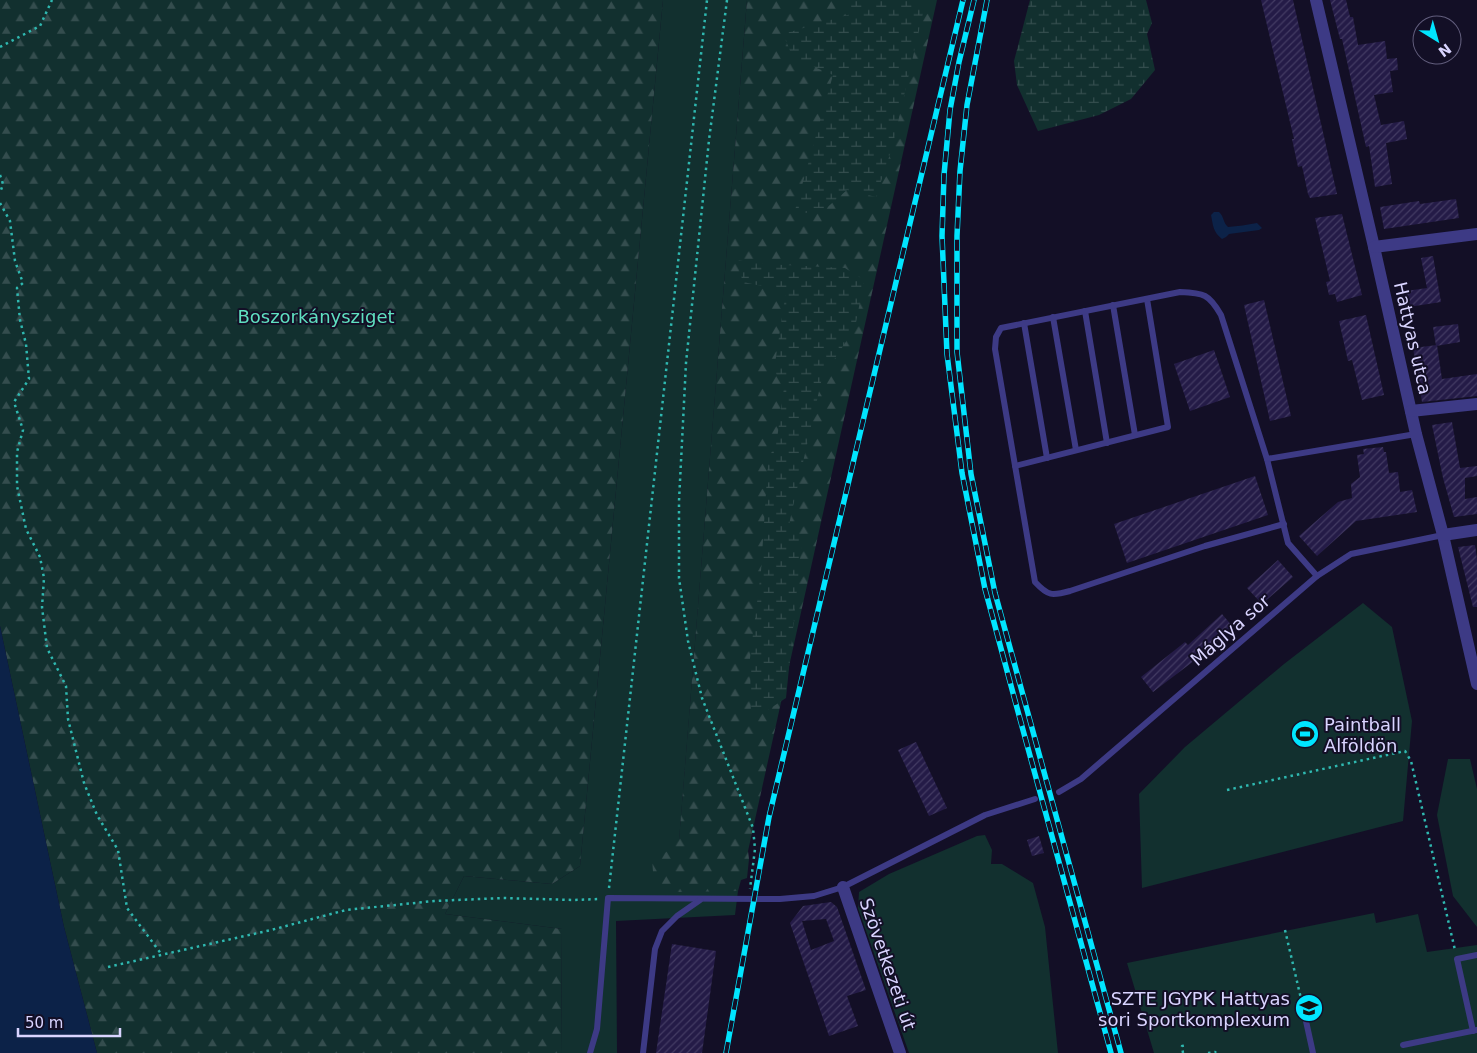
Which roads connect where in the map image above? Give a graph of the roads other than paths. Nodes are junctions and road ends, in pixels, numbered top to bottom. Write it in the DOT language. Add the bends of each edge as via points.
graph roads {
  1 [pos="1316,0"];
  2 [pos="1477,234"];
  3 [pos="1374,247"];
  4 [pos="1146,299"];
  5 [pos="1113,305"];
  6 [pos="1085,311"];
  7 [pos="1053,317"];
  8 [pos="1024,323"];
  9 [pos="1477,404"];
  10 [pos="1411,412"];
  11 [pos="1416,434"];
  12 [pos="1135,435"];
  13 [pos="1107,443"];
  14 [pos="1076,450"];
  15 [pos="1047,458"];
  16 [pos="1267,459"];
  17 [pos="1015,466"];
  18 [pos="1284,524"];
  19 [pos="1477,530"];
  20 [pos="1443,535"];
  21 [pos="1316,576"];
  22 [pos="1477,684"];
  23 [pos="1058,792"];
  24 [pos="1035,799"];
  25 [pos="843,887"];
  26 [pos="701,899"];
  27 [pos="1477,955"];
  28 [pos="1304,1012"];
  29 [pos="1475,1030"];
  30 [pos="1403,1045"];
  31 [pos="590,1053"];
  32 [pos="643,1053"];
  33 [pos="900,1053"];
  34 [pos="1313,1053"];
  1 -- 3 [label="street, Hattyas utca"];
  2 -- 3 [label="street"];
  3 -- 10 [label="street, Hattyas utca"];
  4 -- 5 [label="lane"];
  4 -- 12 [label="lane" via="1168,427"];
  4 -- 16 [label="lane" via="1180,292 1201,293 1214,302"];
  5 -- 6 [label="lane"];
  5 -- 12 [label="lane"];
  6 -- 7 [label="lane"];
  6 -- 13 [label="lane"];
  7 -- 8 [label="lane"];
  7 -- 14 [label="lane"];
  8 -- 15 [label="lane"];
  8 -- 17 [label="lane" via="1001,328 995,349"];
  9 -- 10 [label="street"];
  10 -- 11 [label="street, Hattyas utca"];
  11 -- 16 [label="lane"];
  11 -- 20 [label="street, Hattyas utca"];
  12 -- 13 [label="lane"];
  13 -- 14 [label="lane"];
  14 -- 15 [label="lane"];
  15 -- 17 [label="lane"];
  16 -- 18 [label="lane"];
  17 -- 18 [label="lane" via="1035,582 1045,592 1056,595"];
  18 -- 21 [label="lane" via="1288,543"];
  19 -- 20 [label="street"];
  20 -- 21 [label="lane, Máglya sor" via="1351,554"];
  20 -- 22 [label="street, Hattyas utca"];
  21 -- 23 [label="lane, Máglya sor" via="1081,778"];
  24 -- 25 [label="lane" via="985,815"];
  25 -- 26 [label="lane" via="814,896"];
  25 -- 33 [label="street, Szövetkezeti út"];
  26 -- 31 [label="lane" via="608,898 597,1029"];
  26 -- 32 [label="lane" via="662,931 655,949"];
  27 -- 29 [label="lane" via="1456,959"];
  28 -- 34 [label="lane"];
  29 -- 30 [label="lane"];
}
